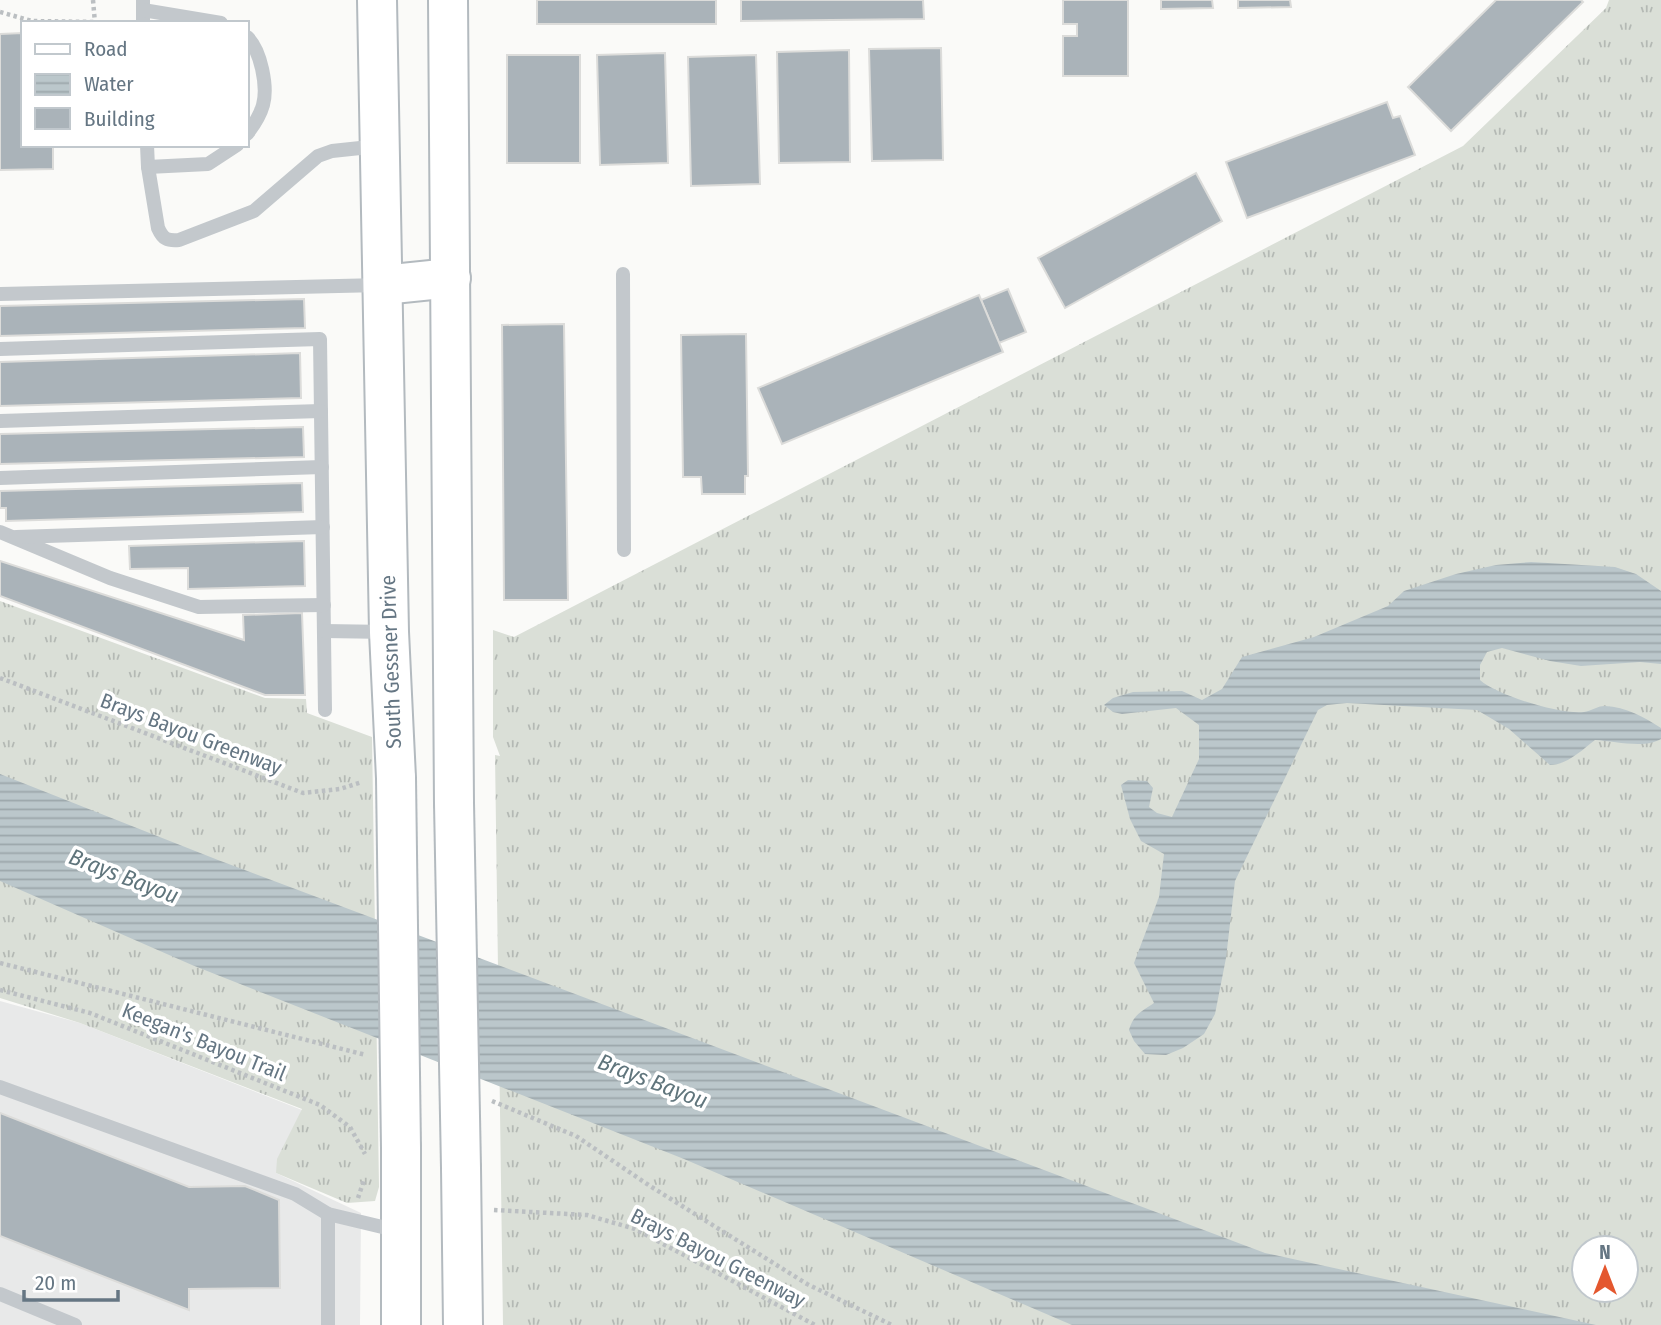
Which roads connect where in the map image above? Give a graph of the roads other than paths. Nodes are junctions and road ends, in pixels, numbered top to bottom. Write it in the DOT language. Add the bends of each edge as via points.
graph roads {
  1 [pos="377,0"];
  2 [pos="448,0"];
  3 [pos="143,11"];
  4 [pos="208,21"];
  5 [pos="248,38"];
  6 [pos="248,133"];
  7 [pos="380,146"];
  8 [pos="147,147"];
  9 [pos="234,147"];
  10 [pos="148,167"];
  11 [pos="623,274"];
  12 [pos="451,278"];
  13 [pos="383,285"];
  14 [pos="0,294"];
  15 [pos="0,349"];
  16 [pos="321,411"];
  17 [pos="0,422"];
  18 [pos="322,467"];
  19 [pos="0,478"];
  20 [pos="323,527"];
  21 [pos="6,534"];
  22 [pos="624,550"];
  23 [pos="324,605"];
  24 [pos="324,631"];
  25 [pos="389,632"];
  26 [pos="325,710"];
  27 [pos="0,1087"];
  28 [pos="328,1214"];
  29 [pos="401,1232"];
  30 [pos="0,1294"];
  31 [pos="75,1325"];
  32 [pos="328,1325"];
  33 [pos="401,1325"];
  34 [pos="463,1325"];
  1 -- 7 [label="main road, South Gessner Drive"];
  2 -- 12 [label="main road"];
  3 -- 4 [label="lane"];
  5 -- 6 [label="lane" via="262,62 264,103"];
  7 -- 10 [label="lane" via="332,150 318,156 254,211 168,241 158,229"];
  7 -- 13 [label="main road, South Gessner Drive"];
  8 -- 10 [label="lane"];
  9 -- 10 [label="lane" via="208,164"];
  11 -- 22 [label="lane"];
  12 -- 13 [label="main road"];
  12 -- 34 [label="main road, bridge"];
  13 -- 14 [label="lane"];
  13 -- 25 [label="main road, South Gessner Drive"];
  15 -- 16 [label="lane" via="320,339"];
  16 -- 17 [label="lane"];
  16 -- 18 [label="lane"];
  18 -- 19 [label="lane"];
  18 -- 20 [label="lane"];
  20 -- 21 [label="lane"];
  20 -- 23 [label="lane"];
  21 -- 23 [label="lane" via="110,578 199,607"];
  23 -- 24 [label="lane"];
  24 -- 25 [label="lane"];
  24 -- 26 [label="lane"];
  25 -- 29 [label="main road, South Gessner Drive, bridge" via="379,780 385,1155"];
  27 -- 28 [label="lane" via="295,1194"];
  28 -- 29 [label="lane"];
  28 -- 32 [label="lane"];
  29 -- 33 [label="main road, South Gessner Drive"];
  30 -- 31 [label="lane"];
}
